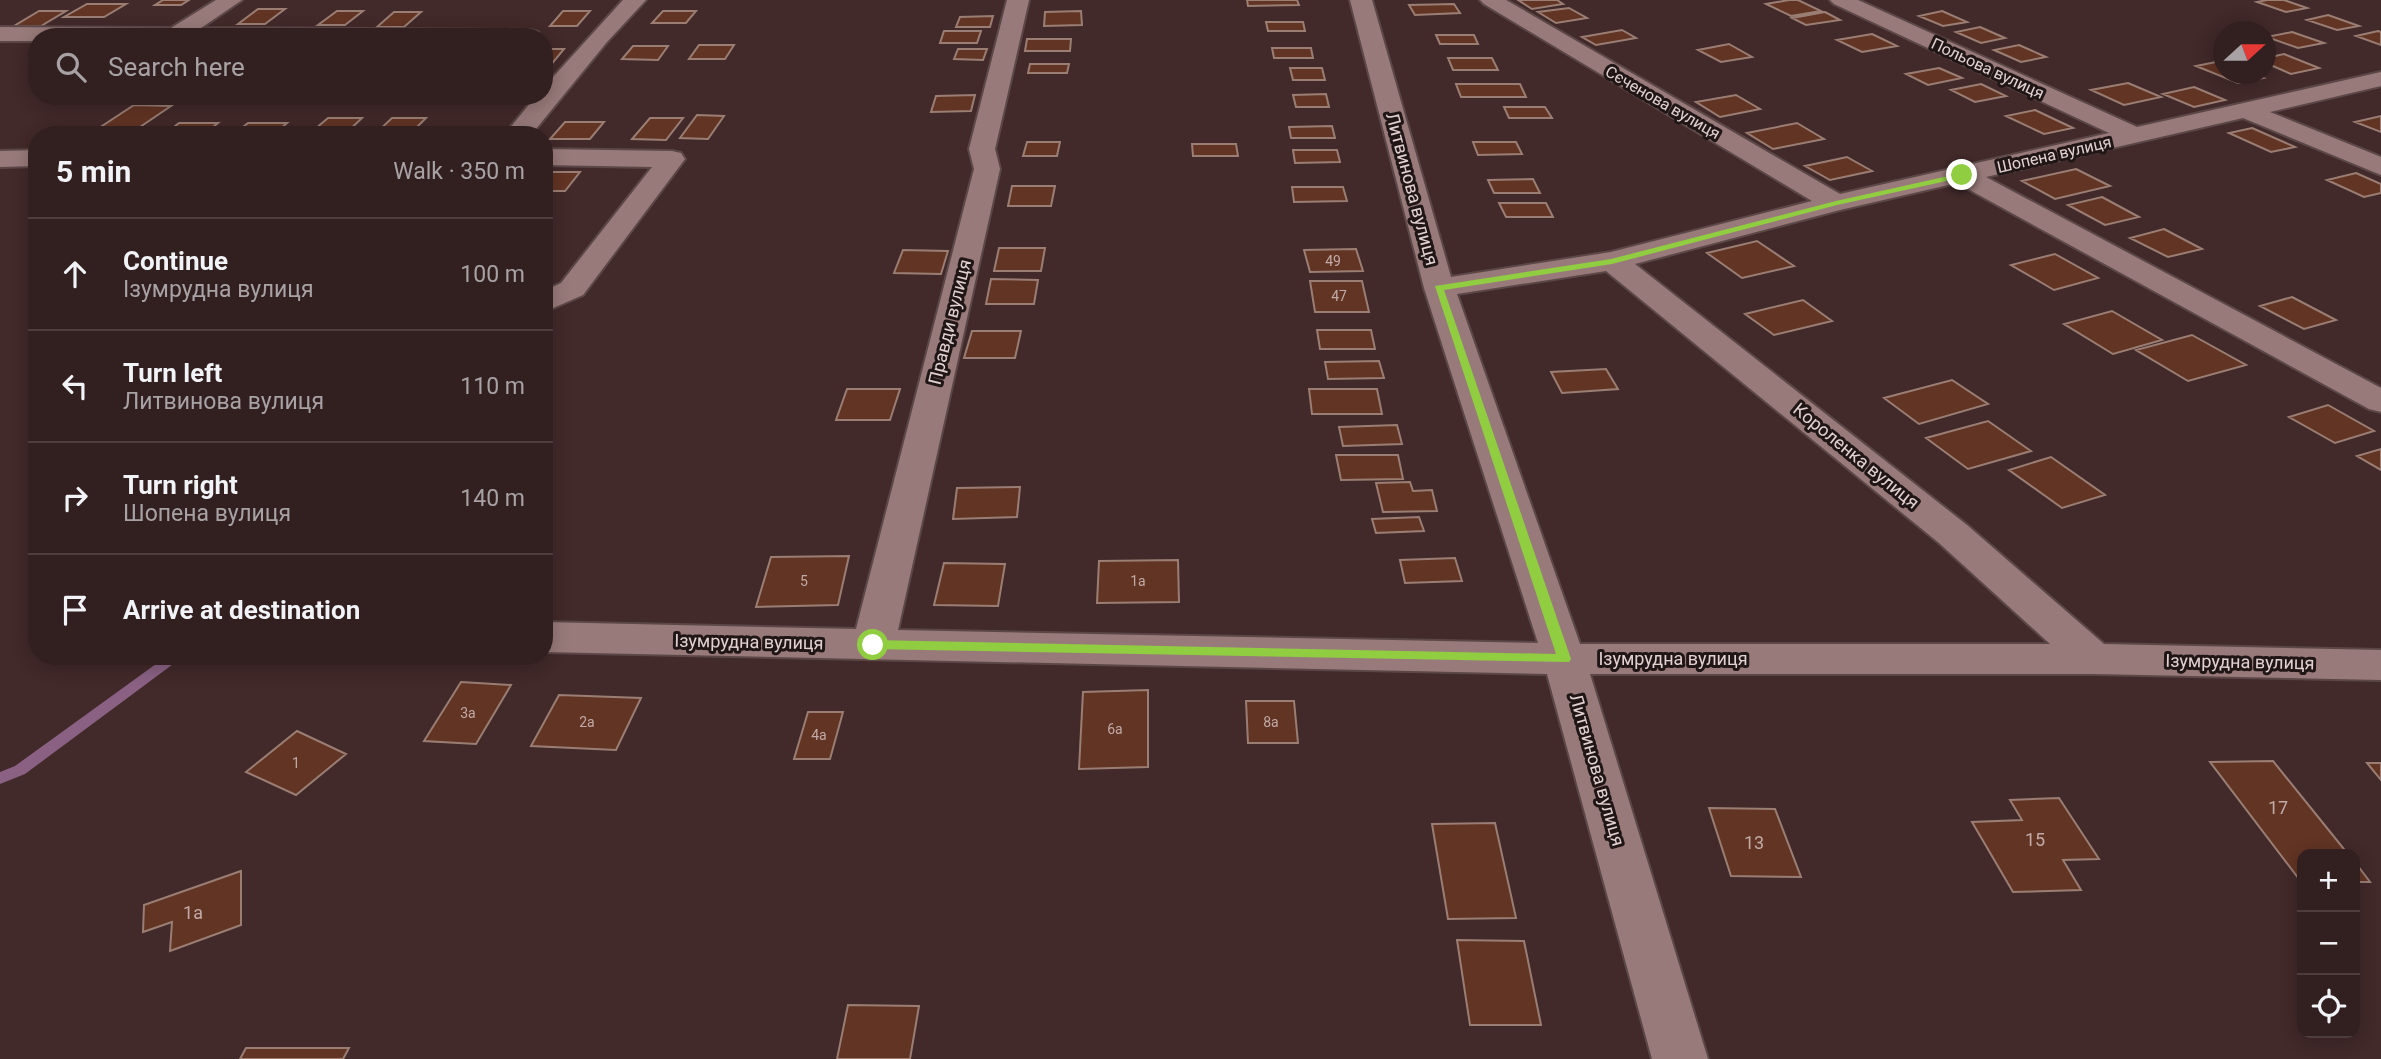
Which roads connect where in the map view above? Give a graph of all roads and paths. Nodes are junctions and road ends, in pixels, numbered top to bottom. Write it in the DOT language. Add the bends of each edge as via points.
graph roads {
  1 [pos="232,0"];
  2 [pos="635,0"];
  3 [pos="1018,0"];
  4 [pos="1361,0"];
  5 [pos="1491,0"];
  6 [pos="1841,0"];
  7 [pos="187,28"];
  8 [pos="0,34"];
  9 [pos="28,34"];
  10 [pos="558,37"];
  11 [pos="599,37"];
  12 [pos="2381,79"];
  13 [pos="553,92"];
  14 [pos="542,105"];
  15 [pos="2245,110"];
  16 [pos="525,126"];
  17 [pos="2136,135"];
  18 [pos="553,157"];
  19 [pos="28,158"];
  20 [pos="0,159"];
  21 [pos="2381,167"];
  22 [pos="1962,175"];
  23 [pos="1836,203"];
  24 [pos="1612,261"];
  25 [pos="1438,288"];
  26 [pos="553,298"];
  27 [pos="2381,402"];
  28 [pos="553,637"];
  29 [pos="873,645"];
  30 [pos="1564,659"];
  31 [pos="2094,659"];
  32 [pos="2381,664"];
  33 [pos="1680,1059"];
  1 -- 7 [label="street"];
  2 -- 11 [label="street"];
  3 -- 29 [label="street, Правди вулиця" via="982,149 987,169"];
  4 -- 25 [label="street, Литвинова вулиця"];
  5 -- 23 [label="street, Сєченова вулиця"];
  6 -- 17 [label="street, Польова вулиця"];
  8 -- 9 [label="street"];
  10 -- 11 [label="street"];
  11 -- 13 [label="street"];
  12 -- 15 [label="street, Шопена вулиця"];
  14 -- 16 [label="street"];
  15 -- 17 [label="street, Шопена вулиця"];
  15 -- 21 [label="street"];
  17 -- 22 [label="street, Шопена вулиця"];
  18 -- 26 [label="street" via="672,159 572,289"];
  19 -- 20 [label="street"];
  22 -- 23 [label="street, Шопена вулиця"];
  22 -- 27 [label="street"];
  23 -- 24 [label="street, Шопена вулиця"];
  24 -- 25 [label="street, Шопена вулиця"];
  24 -- 31 [label="street, Короленка вулиця" via="1952,534"];
  25 -- 30 [label="street, Литвинова вулиця"];
  28 -- 29 [label="street, Ізумрудна вулиця"];
  29 -- 30 [label="street, Ізумрудна вулиця"];
  30 -- 31 [label="street, Ізумрудна вулиця"];
  30 -- 33 [label="street, Литвинова вулиця"];
  31 -- 32 [label="street, Ізумрудна вулиця"];
}
